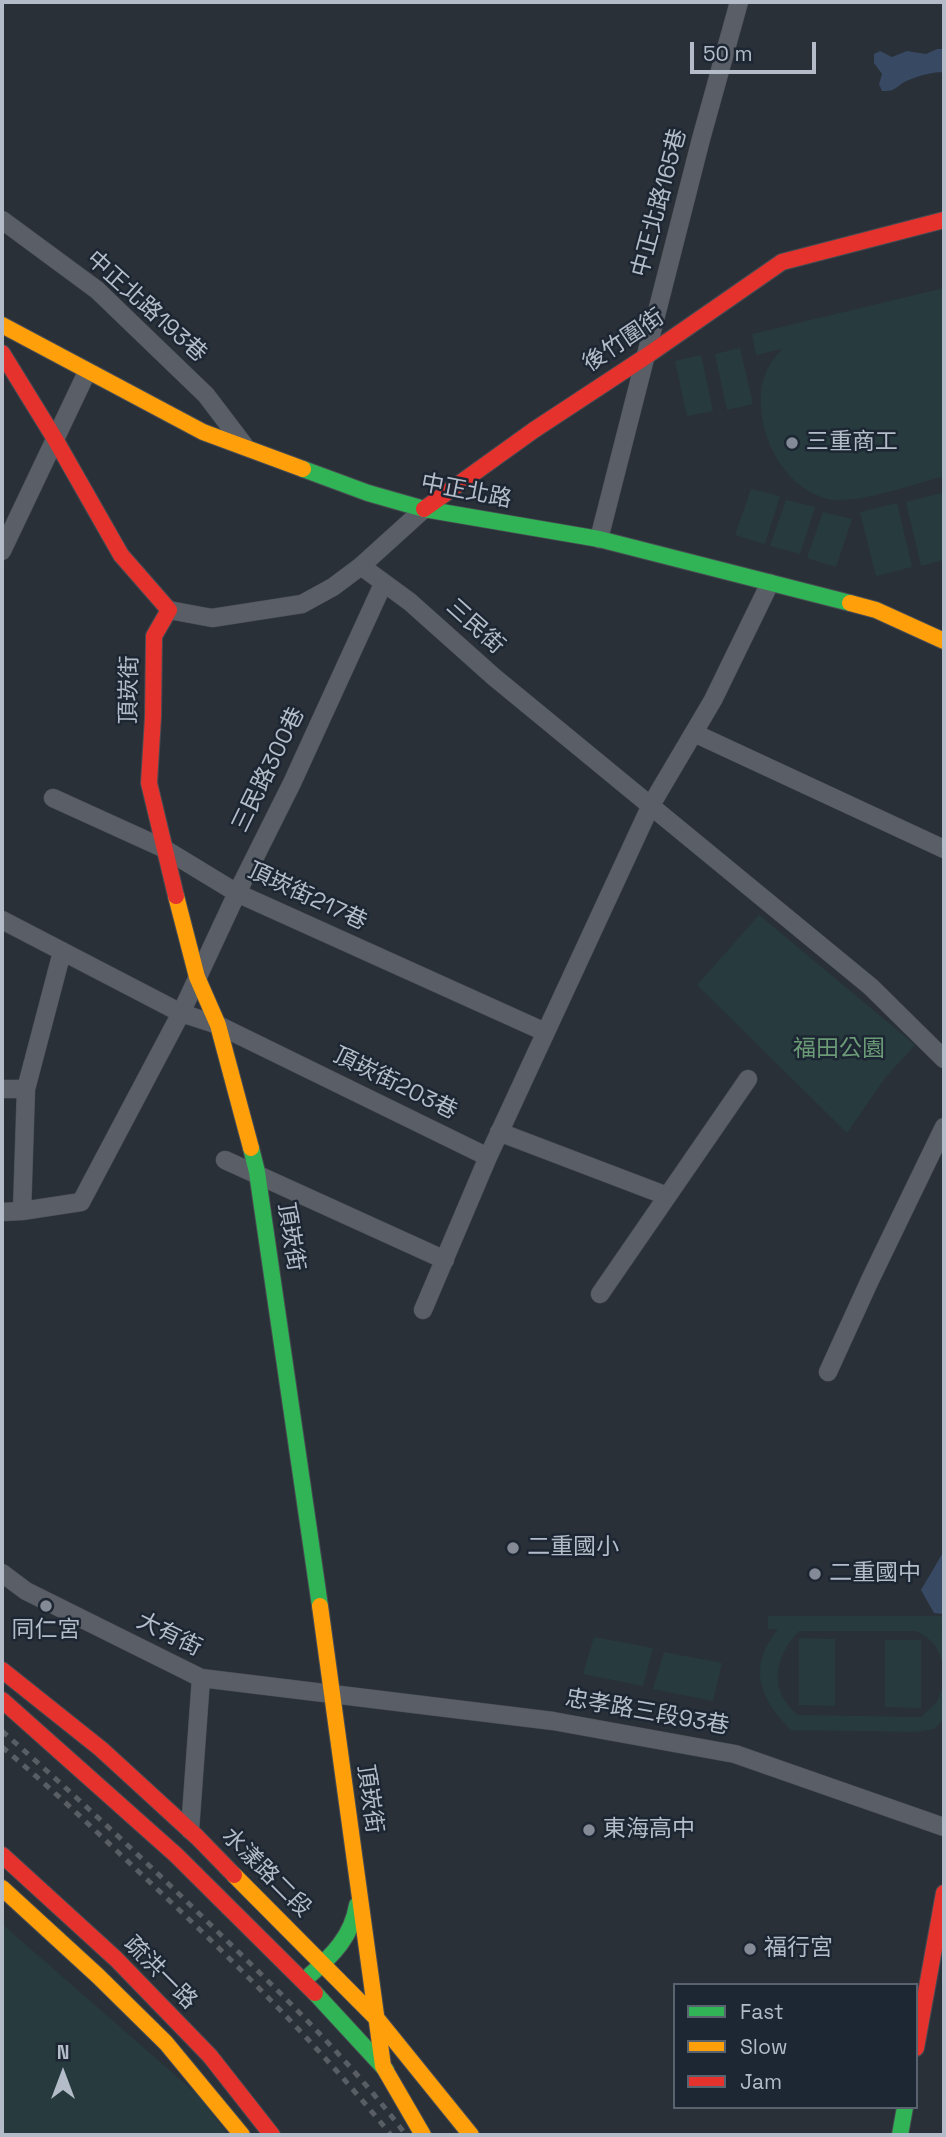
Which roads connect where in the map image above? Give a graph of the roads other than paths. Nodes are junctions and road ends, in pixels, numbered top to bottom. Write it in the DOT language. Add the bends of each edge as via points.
graph roads {
  1 [pos="739,2"];
  2 [pos="2,220"];
  3 [pos="944,220"];
  4 [pos="2,325"];
  5 [pos="2,353"];
  6 [pos="645,357"];
  7 [pos="87,372"];
  8 [pos="55,439"];
  9 [pos="244,445"];
  10 [pos="424,509"];
  11 [pos="599,539"];
  12 [pos="2,551"];
  13 [pos="361,565"];
  14 [pos="383,583"];
  15 [pos="769,583"];
  16 [pos="169,610"];
  17 [pos="944,641"];
  18 [pos="694,733"];
  19 [pos="53,798"];
  20 [pos="651,805"];
  21 [pos="163,848"];
  22 [pos="944,849"];
  23 [pos="237,893"];
  24 [pos="2,920"];
  25 [pos="62,952"];
  26 [pos="197,977"];
  27 [pos="181,1013"];
  28 [pos="218,1025"];
  29 [pos="545,1032"];
  30 [pos="944,1059"];
  31 [pos="748,1079"];
  32 [pos="2,1089"];
  33 [pos="26,1089"];
  34 [pos="944,1127"];
  35 [pos="499,1132"];
  36 [pos="488,1157"];
  37 [pos="225,1160"];
  38 [pos="258,1174"];
  39 [pos="667,1196"];
  40 [pos="22,1211"];
  41 [pos="2,1212"];
  42 [pos="445,1259"];
  43 [pos="600,1294"];
  44 [pos="423,1310"];
  45 [pos="828,1372"];
  46 [pos="2,1573"];
  47 [pos="2,1670"];
  48 [pos="201,1678"];
  49 [pos="331,1694"];
  50 [pos="2,1700"];
  51 [pos="944,1827"];
  52 [pos="190,1830"];
  53 [pos="2,1855"];
  54 [pos="358,1885"];
  55 [pos="2,1888"];
  56 [pos="944,1893"];
  57 [pos="323,1964"];
  58 [pos="304,1981"];
  59 [pos="377,2020"];
  60 [pos="918,2037"];
  61 [pos="383,2066"];
  62 [pos="905,2109"];
  63 [pos="242,2135"];
  64 [pos="272,2135"];
  65 [pos="423,2135"];
  66 [pos="440,2135"];
  67 [pos="471,2135"];
  68 [pos="900,2135"];
  1 -- 6 [label="street, 中正北路165巷"];
  2 -- 9 [label="street, 中正北路193巷" via="97,290 206,395"];
  3 -- 6 [label="street, 後竹圍街" via="782,262"];
  4 -- 7 [label="street, 中正北路"];
  5 -- 8 [label="street"];
  6 -- 10 [label="street, 後竹圍街"];
  6 -- 11 [label="street, 中正北路165巷"];
  7 -- 8 [label="street"];
  7 -- 9 [label="street, 中正北路" via="203,432"];
  8 -- 12 [label="street"];
  8 -- 16 [label="street" via="121,555"];
  9 -- 10 [label="street, 中正北路" via="368,493"];
  10 -- 11 [label="street, 中正北路"];
  10 -- 13 [label="street, 後竹圍街"];
  11 -- 15 [label="street, 中正北路"];
  13 -- 14 [label="street, 三民街"];
  13 -- 16 [label="street" via="302,604 212,618"];
  14 -- 20 [label="street, 三民街"];
  14 -- 23 [label="street, 三民路300巷"];
  15 -- 17 [label="street, 中正北路" via="876,610"];
  15 -- 18 [label="street"];
  16 -- 21 [label="street, 頂崁街" via="154,636 149,783"];
  18 -- 20 [label="street"];
  18 -- 22 [label="street"];
  19 -- 21 [label="street, 頂崁街217巷"];
  20 -- 29 [label="street"];
  20 -- 30 [label="street, 三民街" via="871,987"];
  21 -- 23 [label="street, 頂崁街217巷"];
  21 -- 26 [label="street, 頂崁街"];
  23 -- 26 [label="street, 三民路300巷"];
  23 -- 29 [label="street, 頂崁街217巷"];
  24 -- 25 [label="street, 頂崁街203巷"];
  25 -- 27 [label="street, 頂崁街203巷"];
  25 -- 33 [label="street"];
  26 -- 27 [label="street, 三民路300巷"];
  26 -- 28 [label="street, 頂崁街"];
  27 -- 28 [label="street, 頂崁街203巷"];
  27 -- 40 [label="street, 三民路300巷" via="81,1202"];
  28 -- 36 [label="street, 頂崁街203巷"];
  28 -- 38 [label="street, 頂崁街"];
  29 -- 35 [label="street"];
  31 -- 39 [label="street"];
  32 -- 33 [label="street"];
  33 -- 40 [label="street"];
  34 -- 45 [label="street"];
  35 -- 36 [label="street"];
  35 -- 39 [label="street"];
  36 -- 42 [label="street"];
  37 -- 38 [label="street"];
  38 -- 42 [label="street"];
  38 -- 49 [label="street, 頂崁街"];
  39 -- 43 [label="street"];
  40 -- 41 [label="street"];
  42 -- 44 [label="street"];
  46 -- 48 [label="street, 大有街" via="26,1591"];
  47 -- 52 [label="street, 水漾路二段" via="101,1749"];
  48 -- 49 [label="street, 大有街"];
  48 -- 52 [label="street"];
  49 -- 51 [label="street, 忠孝路三段93巷" via="553,1721 735,1754"];
  49 -- 54 [label="street, 頂崁街"];
  50 -- 58 [label="street" via="176,1855"];
  52 -- 57 [label="street, 水漾路二段"];
  53 -- 64 [label="street, 疏洪一路" via="116,1959 201,2046"];
  54 -- 57 [label="street, 頂崁街" via="356,1920 345,1942"];
  54 -- 59 [label="street, 頂崁街"];
  55 -- 63 [label="street, 疏洪一路" via="166,2043"];
  56 -- 60 [label="street"];
  57 -- 58 [label="street, 頂崁街"];
  57 -- 59 [label="street, 水漾路二段"];
  58 -- 61 [label="street"];
  59 -- 61 [label="street, 頂崁街"];
  59 -- 67 [label="street, 水漾路二段"];
  61 -- 65 [label="street"];
  61 -- 66 [label="street"];
  62 -- 68 [label="street"];
}
